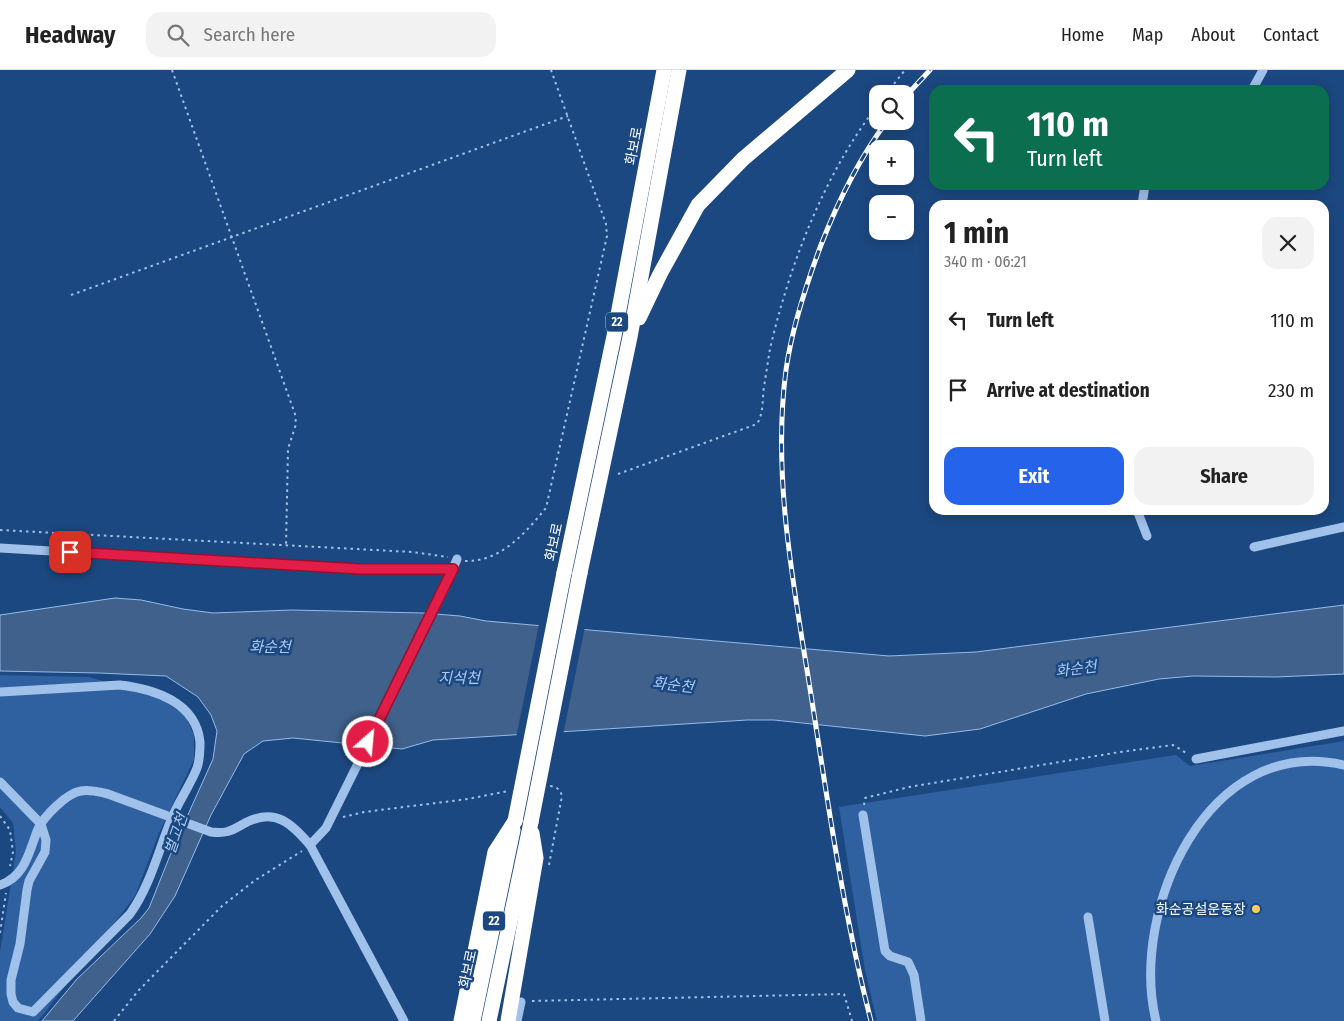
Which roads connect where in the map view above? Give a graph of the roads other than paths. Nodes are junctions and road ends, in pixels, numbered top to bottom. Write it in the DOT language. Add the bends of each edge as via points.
graph roads {
  1 [pos="664,70"];
  2 [pos="679,70"];
  3 [pos="848,70"];
  4 [pos="1264,70"];
  5 [pos="1255,85"];
  6 [pos="630,337"];
  7 [pos="1140,515"];
  8 [pos="1344,527"];
  9 [pos="1147,536"];
  10 [pos="1254,547"];
  11 [pos="0,548"];
  12 [pos="457,559"];
  13 [pos="453,569"];
  14 [pos="0,692"];
  15 [pos="1344,731"];
  16 [pos="1196,759"];
  17 [pos="1344,765"];
  18 [pos="0,782"];
  19 [pos="863,815"];
  20 [pos="174,819"];
  21 [pos="515,821"];
  22 [pos="531,822"];
  23 [pos="41,824"];
  24 [pos="310,845"];
  25 [pos="4,884"];
  26 [pos="1088,917"];
  27 [pos="521,1002"];
  28 [pos="404,1021"];
  29 [pos="461,1021"];
  30 [pos="474,1021"];
  31 [pos="489,1021"];
  32 [pos="508,1021"];
  33 [pos="517,1021"];
  34 [pos="921,1021"];
  35 [pos="1105,1021"];
  36 [pos="1156,1021"];
  1 -- 21 [label="highway, 화보로 / 22, bridge" via="614,336"];
  2 -- 6 [label="highway, 22"];
  3 -- 6 [label="highway, 22" via="743,159 698,205"];
  4 -- 5 [label="street"];
  6 -- 22 [label="highway, 22, bridge"];
  7 -- 9 [label="street"];
  8 -- 10 [label="street"];
  11 -- 13 [label="street" via="360,569"];
  12 -- 13 [label="street"];
  13 -- 24 [label="street" via="326,828"];
  14 -- 20 [label="street" via="120,685 159,693 176,703 199,732 200,751 197,769"];
  15 -- 16 [label="street"];
  17 -- 36 [label="street" via="1293,762 1254,775 1215,804 1196,828 1169,879 1154,929 1150,988"];
  18 -- 23 [label="street"];
  19 -- 34 [label="street" via="885,951 908,962 914,975"];
  20 -- 23 [label="street" via="108,794 86,790 69,795"];
  20 -- 23 [label="street" via="140,901 32,1012 18,1008 10,994 26,890 45,852 46,840"];
  20 -- 24 [label="street" via="225,834 267,816 295,828"];
  21 -- 29 [label="highway" via="495,852"];
  21 -- 30 [label="highway, 화보로 / 22"];
  22 -- 31 [label="highway, 22"];
  22 -- 32 [label="highway" via="536,858"];
  23 -- 25 [label="street" via="18,875"];
  24 -- 28 [label="street"];
  26 -- 35 [label="street"];
  27 -- 33 [label="street"];
}
